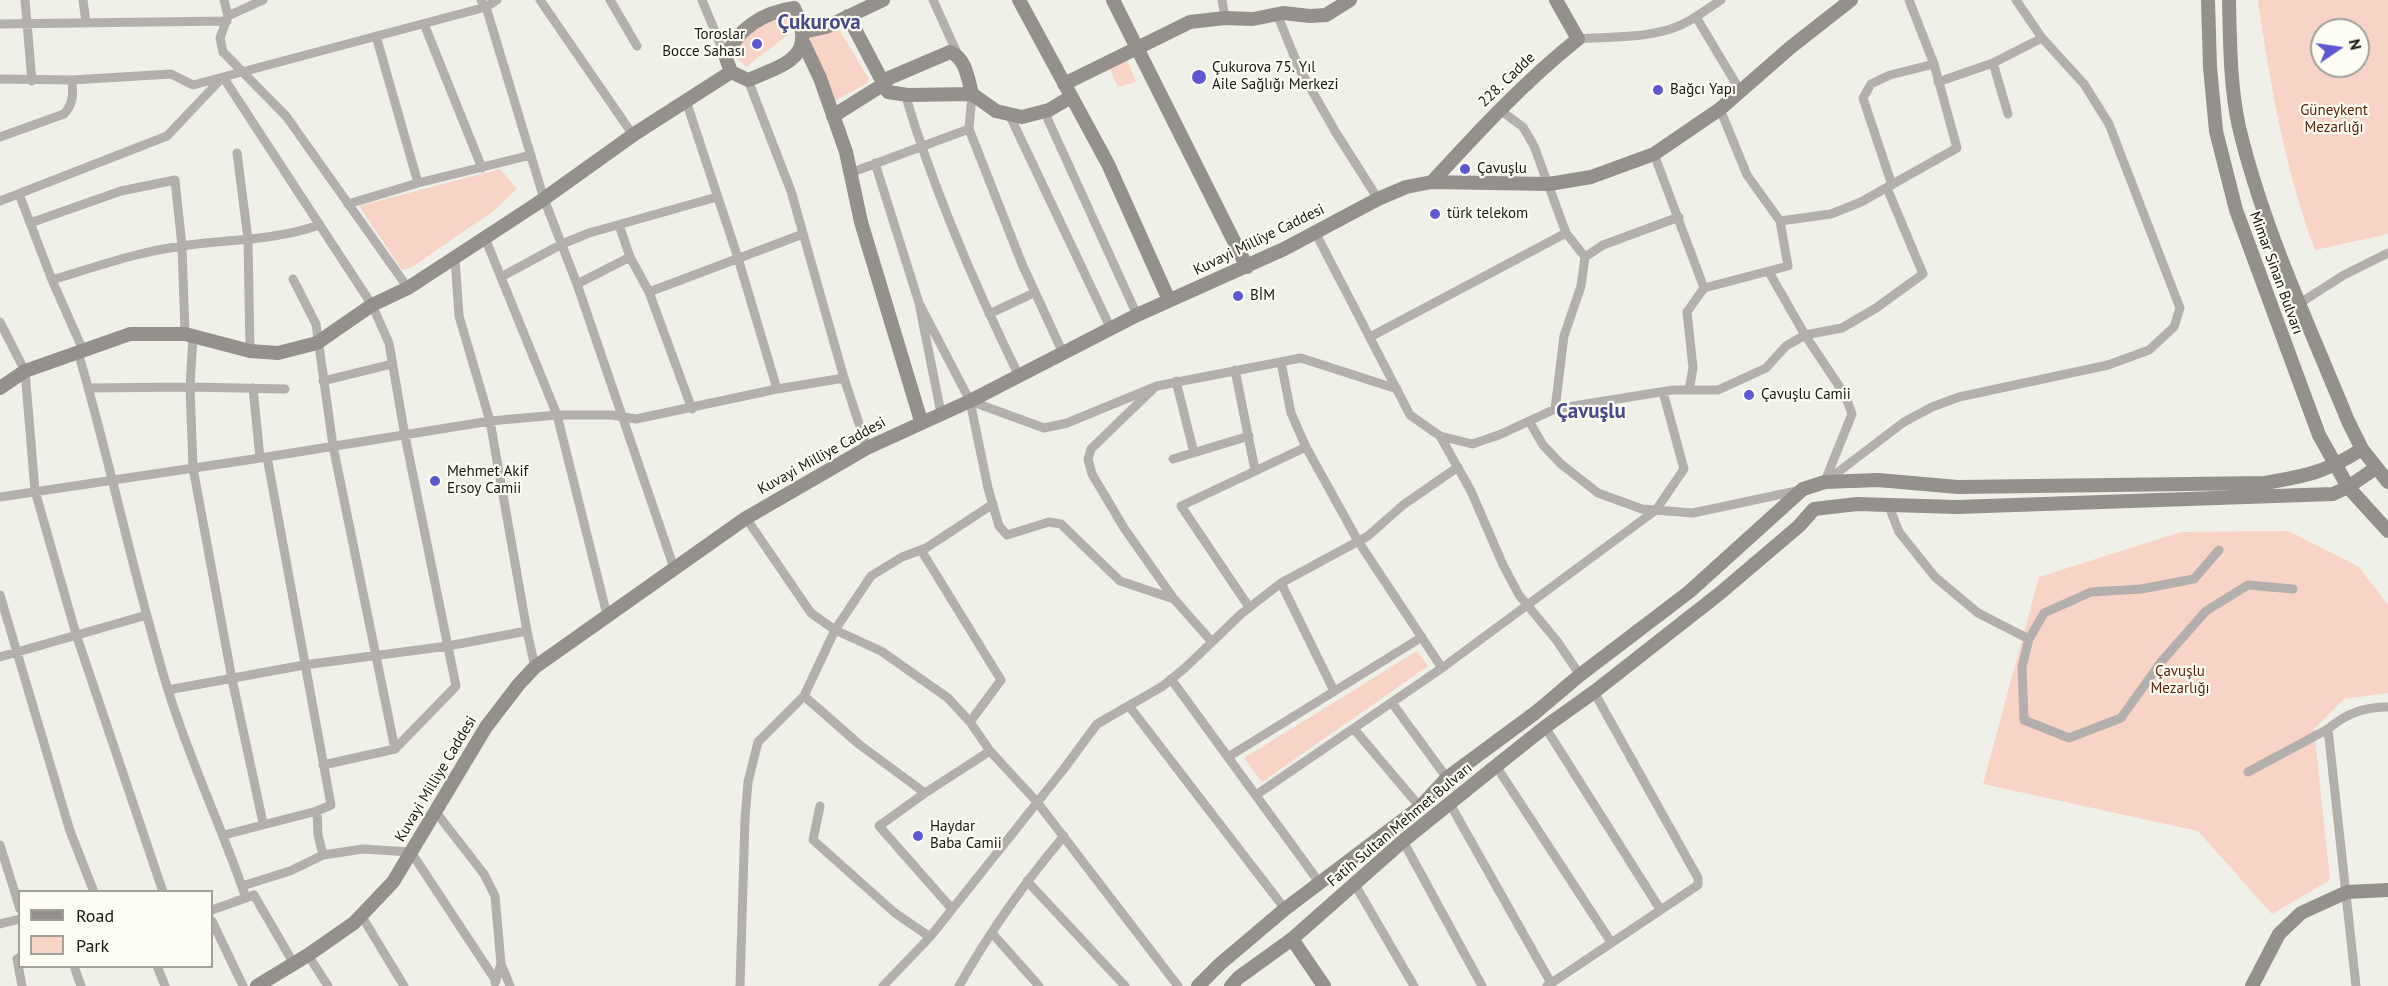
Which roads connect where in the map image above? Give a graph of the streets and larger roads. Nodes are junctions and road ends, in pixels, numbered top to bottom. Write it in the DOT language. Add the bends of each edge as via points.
graph roads {
  1 [pos="25,0"];
  2 [pos="83,0"];
  3 [pos="224,0"];
  4 [pos="263,0"];
  5 [pos="497,0"];
  6 [pos="540,0"];
  7 [pos="610,0"];
  8 [pos="702,0"];
  9 [pos="883,0"];
  10 [pos="933,0"];
  11 [pos="1019,0"];
  12 [pos="1113,0"];
  13 [pos="1222,0"];
  14 [pos="1350,0"];
  15 [pos="1556,0"];
  16 [pos="1721,0"];
  17 [pos="1851,0"];
  18 [pos="1909,0"];
  19 [pos="2016,0"];
  20 [pos="2208,0"];
  21 [pos="2229,0"];
  22 [pos="483,4"];
  23 [pos="794,4"];
  24 [pos="1277,14"];
  25 [pos="848,16"];
  26 [pos="1696,17"];
  27 [pos="1225,18"];
  28 [pos="227,19"];
  29 [pos="86,22"];
  30 [pos="0,24"];
  31 [pos="29,24"];
  32 [pos="424,24"];
  33 [pos="376,36"];
  34 [pos="804,38"];
  35 [pos="2042,38"];
  36 [pos="1578,39"];
  37 [pos="636,46"];
  38 [pos="1138,47"];
  39 [pos="958,55"];
  40 [pos="726,58"];
  41 [pos="1993,63"];
  42 [pos="1934,64"];
  43 [pos="244,71"];
  44 [pos="731,72"];
  45 [pos="223,77"];
  46 [pos="0,79"];
  47 [pos="72,80"];
  48 [pos="748,80"];
  49 [pos="32,81"];
  50 [pos="1938,82"];
  51 [pos="884,84"];
  52 [pos="1064,84"];
  53 [pos="1741,92"];
  54 [pos="905,94"];
  55 [pos="972,94"];
  56 [pos="1071,97"];
  57 [pos="686,101"];
  58 [pos="1500,110"];
  59 [pos="1720,110"];
  60 [pos="1044,111"];
  61 [pos="1009,114"];
  62 [pos="2008,114"];
  63 [pos="833,116"];
  64 [pos="969,129"];
  65 [pos="633,135"];
  66 [pos="0,137"];
  67 [pos="920,147"];
  68 [pos="237,153"];
  69 [pos="1654,154"];
  70 [pos="531,155"];
  71 [pos="875,163"];
  72 [pos="482,168"];
  73 [pos="850,172"];
  74 [pos="1432,182"];
  75 [pos="418,183"];
  76 [pos="1549,184"];
  77 [pos="1890,187"];
  78 [pos="19,194"];
  79 [pos="717,197"];
  80 [pos="544,199"];
  81 [pos="1378,200"];
  82 [pos="0,201"];
  83 [pos="348,204"];
  84 [pos="1679,217"];
  85 [pos="30,222"];
  86 [pos="1780,222"];
  87 [pos="319,225"];
  88 [pos="619,225"];
  89 [pos="1315,232"];
  90 [pos="1566,233"];
  91 [pos="803,234"];
  92 [pos="485,238"];
  93 [pos="248,239"];
  94 [pos="562,244"];
  95 [pos="182,246"];
  96 [pos="2388,253"];
  97 [pos="630,257"];
  98 [pos="1585,257"];
  99 [pos="455,258"];
  100 [pos="738,258"];
  101 [pos="1247,267"];
  102 [pos="1769,272"];
  103 [pos="501,277"];
  104 [pos="293,279"];
  105 [pos="52,280"];
  106 [pos="577,284"];
  107 [pos="408,288"];
  108 [pos="1704,288"];
  109 [pos="649,292"];
  110 [pos="1034,293"];
  111 [pos="1169,300"];
  112 [pos="919,303"];
  113 [pos="2300,303"];
  114 [pos="372,305"];
  115 [pos="989,314"];
  116 [pos="1137,315"];
  117 [pos="0,322"];
  118 [pos="1111,329"];
  119 [pos="189,335"];
  120 [pos="1805,335"];
  121 [pos="1370,337"];
  122 [pos="317,343"];
  123 [pos="81,351"];
  124 [pos="250,351"];
  125 [pos="1063,353"];
  126 [pos="1281,362"];
  127 [pos="392,364"];
  128 [pos="1235,370"];
  129 [pos="25,371"];
  130 [pos="1019,376"];
  131 [pos="844,378"];
  132 [pos="323,381"];
  133 [pos="1176,381"];
  134 [pos="1157,386"];
  135 [pos="190,387"];
  136 [pos="0,388"];
  137 [pos="88,388"];
  138 [pos="253,388"];
  139 [pos="777,388"];
  140 [pos="285,389"];
  141 [pos="1397,389"];
  142 [pos="1689,390"];
  143 [pos="1663,392"];
  144 [pos="970,401"];
  145 [pos="692,409"];
  146 [pos="1555,409"];
  147 [pos="941,413"];
  148 [pos="556,416"];
  149 [pos="623,417"];
  150 [pos="490,421"];
  151 [pos="921,421"];
  152 [pos="1529,421"];
  153 [pos="405,436"];
  154 [pos="1249,436"];
  155 [pos="1440,436"];
  156 [pos="333,446"];
  157 [pos="1306,447"];
  158 [pos="867,448"];
  159 [pos="2362,449"];
  160 [pos="1194,453"];
  161 [pos="264,458"];
  162 [pos="1173,459"];
  163 [pos="2337,465"];
  164 [pos="1458,467"];
  165 [pos="193,468"];
  166 [pos="2376,468"];
  167 [pos="1256,470"];
  168 [pos="111,480"];
  169 [pos="1825,482"];
  170 [pos="2388,482"];
  171 [pos="2348,487"];
  172 [pos="1803,489"];
  173 [pos="35,491"];
  174 [pos="0,497"];
  175 [pos="993,504"];
  176 [pos="1888,504"];
  177 [pos="1656,510"];
  178 [pos="746,518"];
  179 [pos="2388,531"];
  180 [pos="1358,540"];
  181 [pos="921,550"];
  182 [pos="2219,550"];
  183 [pos="674,568"];
  184 [pos="1281,583"];
  185 [pos="2293,589"];
  186 [pos="0,596"];
  187 [pos="1174,599"];
  188 [pos="1528,606"];
  189 [pos="1249,607"];
  190 [pos="147,615"];
  191 [pos="608,615"];
  192 [pos="835,630"];
  193 [pos="527,632"];
  194 [pos="76,634"];
  195 [pos="1422,637"];
  196 [pos="2029,639"];
  197 [pos="1212,642"];
  198 [pos="448,646"];
  199 [pos="16,653"];
  200 [pos="376,654"];
  201 [pos="0,657"];
  202 [pos="304,665"];
  203 [pos="535,667"];
  204 [pos="1442,668"];
  205 [pos="1580,675"];
  206 [pos="232,679"];
  207 [pos="1171,679"];
  208 [pos="168,690"];
  209 [pos="1334,692"];
  210 [pos="1594,692"];
  211 [pos="804,696"];
  212 [pos="1392,703"];
  213 [pos="1129,706"];
  214 [pos="2388,707"];
  215 [pos="970,722"];
  216 [pos="1545,727"];
  217 [pos="1354,729"];
  218 [pos="2328,729"];
  219 [pos="395,749"];
  220 [pos="990,751"];
  221 [pos="1228,757"];
  222 [pos="323,765"];
  223 [pos="1496,766"];
  224 [pos="2248,772"];
  225 [pos="1447,778"];
  226 [pos="924,793"];
  227 [pos="1256,795"];
  228 [pos="1037,802"];
  229 [pos="1450,804"];
  230 [pos="820,806"];
  231 [pos="1420,807"];
  232 [pos="317,811"];
  233 [pos="435,811"];
  234 [pos="263,823"];
  235 [pos="224,835"];
  236 [pos="1064,836"];
  237 [pos="1403,841"];
  238 [pos="1,849"];
  239 [pos="411,852"];
  240 [pos="323,855"];
  241 [pos="1027,881"];
  242 [pos="1319,882"];
  243 [pos="1354,883"];
  244 [pos="242,886"];
  245 [pos="94,890"];
  246 [pos="163,890"];
  247 [pos="2388,890"];
  248 [pos="2347,892"];
  249 [pos="246,898"];
  250 [pos="18,903"];
  251 [pos="952,909"];
  252 [pos="1285,909"];
  253 [pos="1660,909"];
  254 [pos="213,910"];
  255 [pos="361,915"];
  256 [pos="18,920"];
  257 [pos="213,923"];
  258 [pos="0,924"];
  259 [pos="992,933"];
  260 [pos="930,937"];
  261 [pos="1293,939"];
  262 [pos="1611,942"];
  263 [pos="308,955"];
  264 [pos="18,958"];
  265 [pos="294,964"];
  266 [pos="501,964"];
  267 [pos="75,968"];
  268 [pos="158,968"];
  269 [pos="495,983"];
  270 [pos="1549,984"];
  271 [pos="22,986"];
  272 [pos="81,986"];
  273 [pos="165,986"];
  274 [pos="243,986"];
  275 [pos="258,986"];
  276 [pos="328,986"];
  277 [pos="404,986"];
  278 [pos="510,986"];
  279 [pos="741,986"];
  280 [pos="883,986"];
  281 [pos="959,986"];
  282 [pos="1039,986"];
  283 [pos="1125,986"];
  284 [pos="1178,986"];
  285 [pos="1198,986"];
  286 [pos="1231,986"];
  287 [pos="1324,986"];
  288 [pos="1414,986"];
  289 [pos="1482,986"];
  290 [pos="2252,986"];
  291 [pos="2356,986"];
  1 -- 31 [label="street"];
  2 -- 29 [label="street"];
  3 -- 28 [label="street"];
  4 -- 28 [label="street"];
  5 -- 22 [label="street"];
  6 -- 65 [label="street"];
  7 -- 37 [label="street"];
  8 -- 40 [label="street"];
  9 -- 25 [label="street"];
  10 -- 39 [label="street"];
  11 -- 52 [label="street"];
  12 -- 38 [label="street"];
  13 -- 27 [label="street"];
  14 -- 24 [label="street" via="1326,15"];
  15 -- 36 [label="street"];
  16 -- 26 [label="street"];
  17 -- 53 [label="street, Kuvayi Milliye Caddesi"];
  18 -- 42 [label="street"];
  19 -- 35 [label="street"];
  20 -- 163 [label="street, Mimar Sinan Bulvarı" via="2216,131 2236,210 2319,435"];
  21 -- 113 [label="street, Mimar Sinan Bulvarı" via="2230,63 2239,125 2266,219"];
  22 -- 32 [label="street"];
  22 -- 70 [label="street"];
  23 -- 34 [label="street"];
  23 -- 40 [label="street" via="740,32"];
  24 -- 27 [label="street" via="1253,19"];
  24 -- 81 [label="street" via="1299,68"];
  25 -- 34 [label="street"];
  25 -- 51 [label="street"];
  26 -- 36 [label="street" via="1668,30"];
  26 -- 53 [label="street"];
  27 -- 38 [label="street" via="1190,22"];
  28 -- 29 [label="street"];
  28 -- 43 [label="street" via="220,38 224,52"];
  29 -- 31 [label="street"];
  30 -- 31 [label="street"];
  31 -- 49 [label="street"];
  32 -- 33 [label="street"];
  32 -- 72 [label="street"];
  33 -- 43 [label="street"];
  33 -- 75 [label="street"];
  34 -- 48 [label="street" via="798,53"];
  34 -- 63 [label="street"];
  35 -- 41 [label="street"];
  35 -- 169 [label="street" via="2084,84 2109,124 2180,308 2174,327 2149,350 2108,365 1959,397 1932,407 1904,422"];
  36 -- 58 [label="street, 228. Cadde"];
  38 -- 52 [label="street"];
  38 -- 101 [label="street"];
  39 -- 51 [label="street" via="950,52 912,66"];
  39 -- 55 [label="street"];
  40 -- 44 [label="street"];
  41 -- 50 [label="street"];
  41 -- 62 [label="street"];
  42 -- 50 [label="street"];
  42 -- 77 [label="street" via="1871,84 1863,98"];
  43 -- 45 [label="street"];
  43 -- 83 [label="street" via="285,116"];
  44 -- 48 [label="street"];
  44 -- 57 [label="street"];
  45 -- 47 [label="street" via="193,86 171,74"];
  45 -- 78 [label="street" via="167,136"];
  45 -- 87 [label="street"];
  46 -- 49 [label="street"];
  47 -- 49 [label="street"];
  47 -- 66 [label="street" via="73,100 64,114"];
  48 -- 91 [label="street" via="791,191"];
  50 -- 77 [label="street" via="1957,148"];
  51 -- 54 [label="street" via="888,92"];
  51 -- 63 [label="street"];
  52 -- 56 [label="street"];
  53 -- 59 [label="street, Kuvayi Milliye Caddesi"];
  54 -- 55 [label="street"];
  54 -- 67 [label="street"];
  55 -- 61 [label="street" via="996,111"];
  55 -- 64 [label="street"];
  56 -- 60 [label="street"];
  56 -- 111 [label="street" via="1108,164"];
  57 -- 65 [label="street"];
  57 -- 79 [label="street"];
  58 -- 74 [label="street, 228. Cadde"];
  58 -- 76 [label="street" via="1522,127"];
  59 -- 69 [label="street, Kuvayi Milliye Caddesi"];
  59 -- 86 [label="street" via="1747,175"];
  60 -- 61 [label="street" via="1022,117"];
  60 -- 116 [label="street"];
  61 -- 118 [label="street"];
  63 -- 73 [label="street"];
  64 -- 67 [label="street"];
  64 -- 110 [label="street"];
  65 -- 80 [label="street"];
  67 -- 71 [label="street"];
  67 -- 115 [label="street"];
  68 -- 93 [label="street"];
  69 -- 76 [label="street, Kuvayi Milliye Caddesi" via="1592,177"];
  69 -- 84 [label="street"];
  70 -- 72 [label="street"];
  70 -- 80 [label="street"];
  71 -- 73 [label="street"];
  71 -- 112 [label="street"];
  72 -- 75 [label="street"];
  73 -- 151 [label="street" via="861,222"];
  74 -- 76 [label="street, Kuvayi Milliye Caddesi"];
  74 -- 81 [label="street, Kuvayi Milliye Caddesi" via="1406,187"];
  75 -- 83 [label="street"];
  76 -- 90 [label="street"];
  77 -- 86 [label="street" via="1831,214"];
  77 -- 120 [label="street" via="1923,274 1842,328"];
  78 -- 82 [label="street"];
  78 -- 85 [label="street"];
  79 -- 88 [label="street"];
  79 -- 100 [label="street"];
  80 -- 92 [label="street"];
  80 -- 94 [label="street"];
  81 -- 89 [label="street, Kuvayi Milliye Caddesi"];
  83 -- 107 [label="street"];
  84 -- 98 [label="street" via="1604,245"];
  84 -- 108 [label="street"];
  85 -- 95 [label="street" via="121,191 175,180"];
  85 -- 105 [label="street"];
  86 -- 102 [label="street" via="1788,266"];
  87 -- 93 [label="street" via="296,233"];
  87 -- 114 [label="street"];
  88 -- 94 [label="street"];
  88 -- 97 [label="street"];
  89 -- 101 [label="street, Kuvayi Milliye Caddesi"];
  89 -- 121 [label="street"];
  90 -- 98 [label="street"];
  90 -- 121 [label="street"];
  91 -- 100 [label="street"];
  91 -- 131 [label="street"];
  92 -- 99 [label="street"];
  92 -- 103 [label="street"];
  93 -- 95 [label="street"];
  93 -- 124 [label="street"];
  94 -- 103 [label="street"];
  94 -- 106 [label="street"];
  95 -- 105 [label="street" via="130,255"];
  95 -- 119 [label="street"];
  96 -- 113 [label="street"];
  97 -- 106 [label="street"];
  97 -- 109 [label="street"];
  98 -- 146 [label="street" via="1581,286 1564,336"];
  99 -- 107 [label="street"];
  99 -- 150 [label="street" via="459,316"];
  100 -- 109 [label="street"];
  100 -- 139 [label="street"];
  101 -- 111 [label="street, Kuvayi Milliye Caddesi"];
  102 -- 108 [label="street"];
  102 -- 120 [label="street"];
  103 -- 148 [label="street"];
  104 -- 122 [label="street" via="316,324"];
  105 -- 123 [label="street"];
  106 -- 149 [label="street"];
  107 -- 114 [label="street"];
  108 -- 142 [label="street" via="1687,312 1693,368"];
  109 -- 145 [label="street"];
  110 -- 115 [label="street"];
  110 -- 125 [label="street"];
  111 -- 116 [label="street, Kuvayi Milliye Caddesi"];
  112 -- 144 [label="street"];
  112 -- 147 [label="street"];
  113 -- 159 [label="street, Mimar Sinan Bulvarı"];
  114 -- 122 [label="street"];
  114 -- 127 [label="street" via="389,343"];
  115 -- 130 [label="street"];
  116 -- 118 [label="street, Kuvayi Milliye Caddesi"];
  117 -- 129 [label="street"];
  118 -- 125 [label="street, Kuvayi Milliye Caddesi"];
  119 -- 123 [label="street" via="130,334"];
  119 -- 124 [label="street"];
  119 -- 135 [label="street"];
  120 -- 142 [label="street" via="1756,373 1718,390"];
  120 -- 169 [label="street" via="1845,395 1852,414"];
  121 -- 141 [label="street"];
  122 -- 124 [label="street" via="278,353"];
  122 -- 132 [label="street"];
  123 -- 129 [label="street"];
  123 -- 137 [label="street"];
  125 -- 130 [label="street, Kuvayi Milliye Caddesi"];
  126 -- 128 [label="street"];
  126 -- 141 [label="street" via="1301,358"];
  126 -- 157 [label="street" via="1291,412"];
  127 -- 132 [label="street"];
  127 -- 153 [label="street"];
  128 -- 133 [label="street"];
  128 -- 154 [label="street"];
  129 -- 136 [label="street"];
  129 -- 173 [label="street"];
  130 -- 144 [label="street, Kuvayi Milliye Caddesi"];
  131 -- 139 [label="street"];
  131 -- 158 [label="street"];
  132 -- 156 [label="street"];
  133 -- 134 [label="street"];
  133 -- 160 [label="street"];
  134 -- 144 [label="street" via="1067,423 1044,428"];
  134 -- 187 [label="street" via="1091,449 1088,459 1092,474 1124,528"];
  135 -- 137 [label="street"];
  135 -- 138 [label="street"];
  135 -- 165 [label="street"];
  137 -- 168 [label="street"];
  138 -- 140 [label="street"];
  138 -- 161 [label="street"];
  139 -- 145 [label="street"];
  141 -- 155 [label="street" via="1410,415"];
  142 -- 143 [label="street"];
  143 -- 146 [label="street"];
  143 -- 177 [label="street" via="1684,469"];
  144 -- 147 [label="street, Kuvayi Milliye Caddesi"];
  144 -- 175 [label="street"];
  145 -- 149 [label="street" via="636,419"];
  146 -- 152 [label="street"];
  147 -- 151 [label="street, Kuvayi Milliye Caddesi"];
  148 -- 149 [label="street"];
  148 -- 150 [label="street"];
  148 -- 191 [label="street"];
  149 -- 183 [label="street"];
  150 -- 153 [label="street"];
  150 -- 193 [label="street"];
  151 -- 158 [label="street, Kuvayi Milliye Caddesi"];
  152 -- 155 [label="street" via="1472,444"];
  152 -- 177 [label="street" via="1543,445 1598,494"];
  153 -- 156 [label="street"];
  153 -- 198 [label="street"];
  154 -- 160 [label="street"];
  154 -- 167 [label="street"];
  155 -- 164 [label="street"];
  156 -- 161 [label="street"];
  156 -- 200 [label="street"];
  157 -- 167 [label="street"];
  157 -- 180 [label="street"];
  158 -- 178 [label="street, Kuvayi Milliye Caddesi"];
  159 -- 163 [label="street"];
  159 -- 166 [label="street, Mimar Sinan Bulvarı"];
  160 -- 162 [label="street"];
  161 -- 165 [label="street"];
  161 -- 202 [label="street"];
  163 -- 169 [label="street" via="2306,476 2265,483 1958,487 1878,480"];
  163 -- 171 [label="street, Mimar Sinan Bulvarı"];
  164 -- 180 [label="street"];
  164 -- 188 [label="street" via="1503,565"];
  165 -- 168 [label="street"];
  165 -- 206 [label="street"];
  166 -- 170 [label="street, Mimar Sinan Bulvarı"];
  166 -- 171 [label="street"];
  167 -- 189 [label="street" via="1181,506"];
  168 -- 173 [label="street"];
  168 -- 190 [label="street"];
  169 -- 172 [label="street"];
  171 -- 176 [label="street, Fatih Sultan Mehmet Bulvarı" via="2333,494 1957,507"];
  171 -- 179 [label="street, Mimar Sinan Bulvarı"];
  172 -- 177 [label="street" via="1693,513"];
  172 -- 205 [label="street" via="1689,592"];
  173 -- 174 [label="street"];
  173 -- 194 [label="street"];
  175 -- 181 [label="street"];
  175 -- 187 [label="street" via="999,526 1007,535 1049,522 1061,524 1119,581"];
  176 -- 196 [label="street" via="1899,532 1935,577 1978,613"];
  176 -- 210 [label="street, Fatih Sultan Mehmet Bulvarı" via="1814,509 1719,594"];
  177 -- 188 [label="street"];
  178 -- 183 [label="street, Kuvayi Milliye Caddesi"];
  178 -- 192 [label="street" via="811,613"];
  180 -- 184 [label="street"];
  180 -- 195 [label="street"];
  181 -- 192 [label="street" via="872,576"];
  181 -- 215 [label="street" via="1001,680"];
  182 -- 196 [label="street" via="2194,579 2141,589 2091,592 2044,613"];
  183 -- 191 [label="street, Kuvayi Milliye Caddesi"];
  184 -- 189 [label="street"];
  184 -- 209 [label="street"];
  185 -- 196 [label="street" via="2248,585 2205,611 2161,662 2121,718 2069,738 2024,720 2022,667"];
  186 -- 199 [label="street"];
  187 -- 197 [label="street"];
  188 -- 204 [label="street"];
  188 -- 205 [label="street"];
  189 -- 197 [label="street"];
  190 -- 194 [label="street"];
  190 -- 208 [label="street"];
  191 -- 203 [label="street, Kuvayi Milliye Caddesi"];
  192 -- 211 [label="street"];
  192 -- 215 [label="street" via="881,651 948,698"];
  193 -- 198 [label="street"];
  193 -- 203 [label="street"];
  194 -- 199 [label="street"];
  194 -- 246 [label="street"];
  195 -- 204 [label="street"];
  195 -- 209 [label="street"];
  197 -- 207 [label="street"];
  198 -- 200 [label="street"];
  198 -- 219 [label="street" via="456,686"];
  199 -- 201 [label="street"];
  199 -- 245 [label="street" via="70,831"];
  200 -- 202 [label="street"];
  200 -- 219 [label="street"];
  202 -- 206 [label="street"];
  202 -- 222 [label="street"];
  203 -- 233 [label="street, Kuvayi Milliye Caddesi" via="486,727"];
  204 -- 212 [label="street"];
  205 -- 225 [label="street"];
  206 -- 208 [label="street"];
  206 -- 234 [label="street"];
  207 -- 213 [label="street"];
  207 -- 221 [label="street"];
  208 -- 235 [label="street"];
  209 -- 221 [label="street"];
  210 -- 216 [label="street, Fatih Sultan Mehmet Bulvarı"];
  210 -- 253 [label="street" via="1698,878 1698,885"];
  211 -- 226 [label="street"];
  211 -- 279 [label="street" via="758,742 748,782"];
  212 -- 217 [label="street"];
  212 -- 225 [label="street"];
  213 -- 228 [label="street" via="1096,724"];
  213 -- 252 [label="street"];
  214 -- 218 [label="street" via="2367,707"];
  215 -- 220 [label="street"];
  216 -- 223 [label="street, Fatih Sultan Mehmet Bulvarı"];
  216 -- 253 [label="street"];
  217 -- 227 [label="street"];
  217 -- 231 [label="street"];
  218 -- 224 [label="street"];
  218 -- 248 [label="street"];
  219 -- 222 [label="street"];
  220 -- 226 [label="street"];
  220 -- 228 [label="street"];
  221 -- 227 [label="street"];
  222 -- 232 [label="street" via="331,805"];
  223 -- 229 [label="street, Fatih Sultan Mehmet Bulvarı"];
  223 -- 262 [label="street"];
  225 -- 231 [label="street"];
  226 -- 251 [label="street" via="879,826"];
  227 -- 242 [label="street"];
  228 -- 236 [label="street"];
  228 -- 251 [label="street"];
  229 -- 237 [label="street, Fatih Sultan Mehmet Bulvarı"];
  229 -- 270 [label="street"];
  230 -- 260 [label="street" via="813,840 895,914"];
  231 -- 242 [label="street"];
  232 -- 234 [label="street"];
  232 -- 240 [label="street"];
  233 -- 239 [label="street, Kuvayi Milliye Caddesi"];
  233 -- 266 [label="street" via="484,874 495,896"];
  234 -- 235 [label="street"];
  235 -- 244 [label="street"];
  236 -- 241 [label="street"];
  236 -- 284 [label="street"];
  237 -- 243 [label="street, Fatih Sultan Mehmet Bulvarı"];
  237 -- 289 [label="street"];
  238 -- 250 [label="street"];
  239 -- 240 [label="street" via="363,849"];
  239 -- 255 [label="street, Kuvayi Milliye Caddesi" via="393,882"];
  239 -- 269 [label="street"];
  240 -- 244 [label="street"];
  241 -- 259 [label="street"];
  241 -- 283 [label="street"];
  242 -- 252 [label="street"];
  243 -- 261 [label="street, Fatih Sultan Mehmet Bulvarı"];
  243 -- 288 [label="street"];
  244 -- 249 [label="street"];
  247 -- 248 [label="street"];
  248 -- 290 [label="street" via="2301,913 2279,934"];
  248 -- 291 [label="street"];
  249 -- 254 [label="street"];
  249 -- 265 [label="street" via="254,895"];
  251 -- 260 [label="street"];
  252 -- 285 [label="street"];
  253 -- 262 [label="street"];
  255 -- 263 [label="street, Kuvayi Milliye Caddesi"];
  255 -- 277 [label="street"];
  256 -- 258 [label="street"];
  257 -- 274 [label="street"];
  259 -- 281 [label="street"];
  259 -- 282 [label="street"];
  260 -- 280 [label="street"];
  261 -- 286 [label="street, Fatih Sultan Mehmet Bulvarı"];
  261 -- 287 [label="street"];
  262 -- 270 [label="street"];
  263 -- 265 [label="street, Kuvayi Milliye Caddesi"];
  263 -- 276 [label="street"];
  264 -- 271 [label="street"];
  265 -- 275 [label="street, Kuvayi Milliye Caddesi"];
  266 -- 269 [label="street"];
  266 -- 278 [label="street"];
  267 -- 272 [label="street"];
  268 -- 273 [label="street"];
}
